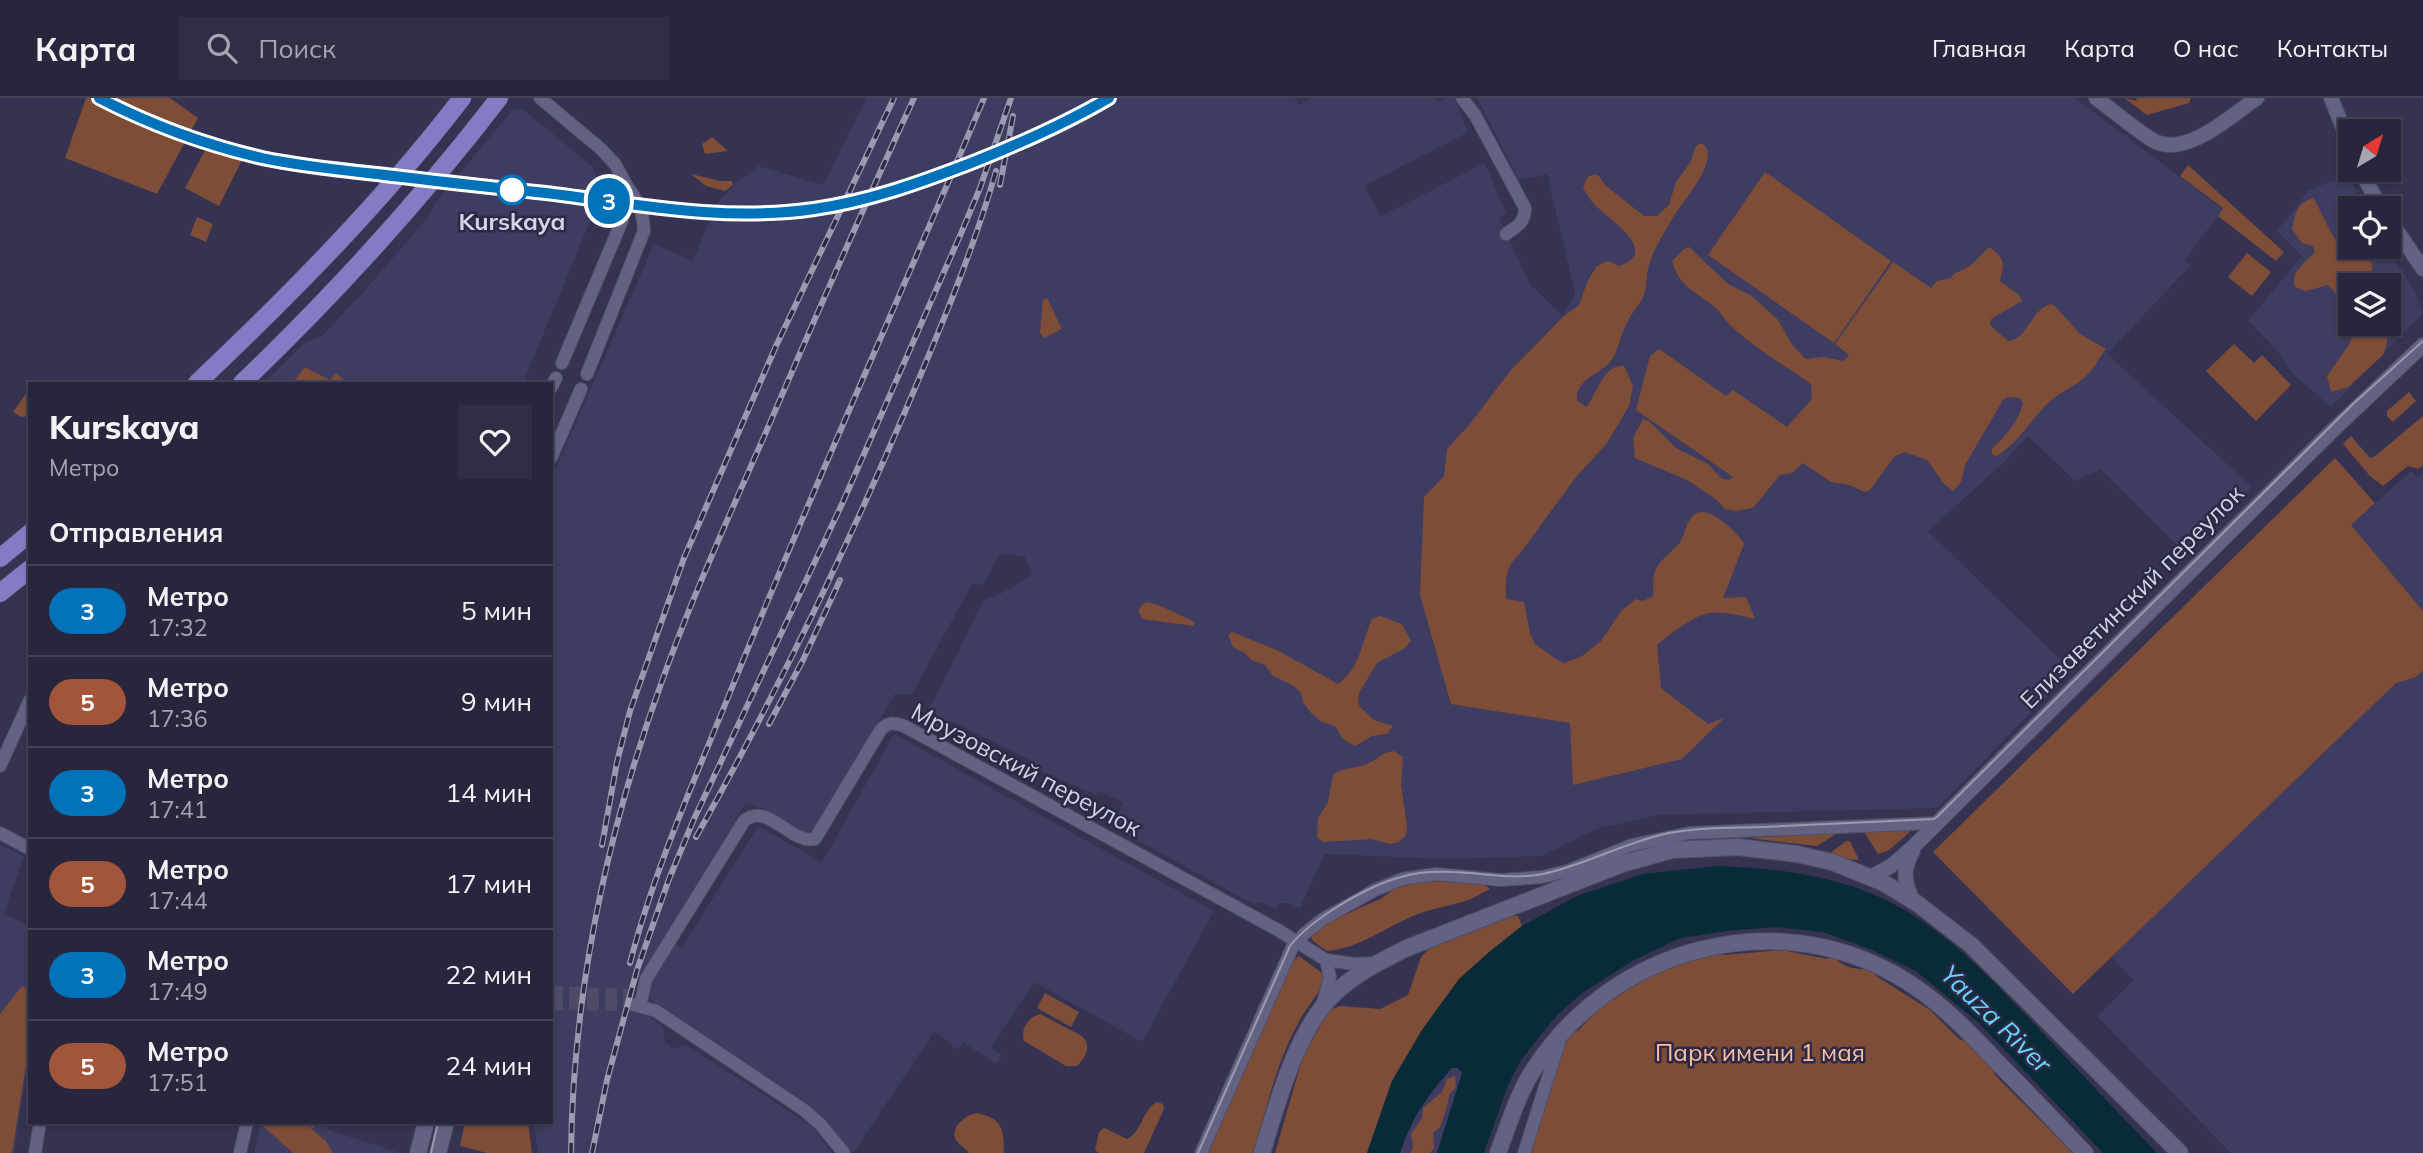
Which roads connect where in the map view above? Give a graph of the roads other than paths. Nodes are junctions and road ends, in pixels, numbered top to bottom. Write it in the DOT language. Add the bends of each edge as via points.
graph roads {
  1 [pos="462,98"];
  2 [pos="499,98"];
  3 [pos="540,98"];
  4 [pos="1462,98"];
  5 [pos="2096,98"];
  6 [pos="2257,98"];
  7 [pos="2331,98"];
  8 [pos="2339,119"];
  9 [pos="628,188"];
  10 [pos="1506,234"];
  11 [pos="2401,237"];
  12 [pos="2423,269"];
  13 [pos="2423,345"];
  14 [pos="562,363"];
  15 [pos="587,374"];
  16 [pos="198,382"];
  17 [pos="243,382"];
  18 [pos="581,389"];
  19 [pos="553,453"];
  20 [pos="28,534"];
  21 [pos="4,548"];
  22 [pos="28,571"];
  23 [pos="28,580"];
  24 [pos="5,590"];
  25 [pos="28,704"];
  26 [pos="0,766"];
  27 [pos="1935,823"];
  28 [pos="0,833"];
  29 [pos="1922,838"];
  30 [pos="28,848"];
  31 [pos="1871,877"];
  32 [pos="1913,901"];
  33 [pos="1297,941"];
  34 [pos="1326,960"];
  35 [pos="1376,963"];
  36 [pos="1320,1009"];
  37 [pos="1564,1029"];
  38 [pos="1520,1096"];
  39 [pos="1539,1101"];
  40 [pos="40,1124"];
  41 [pos="247,1124"];
  42 [pos="425,1124"];
  43 [pos="445,1124"];
  44 [pos="35,1153"];
  45 [pos="240,1153"];
  46 [pos="418,1153"];
  47 [pos="438,1153"];
  48 [pos="844,1153"];
  49 [pos="1201,1153"];
  50 [pos="1262,1153"];
  51 [pos="1498,1153"];
  52 [pos="1524,1153"];
  53 [pos="2085,1153"];
  54 [pos="2180,1153"];
  1 -- 16 [label="main road" via="333,248"];
  2 -- 17 [label="main road" via="391,231"];
  3 -- 9 [label="street" via="601,149"];
  4 -- 10 [label="street" via="1525,208 1525,218"];
  5 -- 6 [label="street" via="2156,141 2176,145 2203,135"];
  7 -- 8 [label="street"];
  9 -- 14 [label="street" via="622,221"];
  9 -- 15 [label="street" via="638,200 644,231"];
  11 -- 12 [label="street"];
  13 -- 27 [label="street, Елизаветинский переулок"];
  18 -- 19 [label="street"];
  20 -- 21 [label="main road"];
  22 -- 24 [label="main road"];
  23 -- 24 [label="main road"];
  25 -- 26 [label="street"];
  27 -- 29 [label="street, Елизаветинский переулок"];
  27 -- 33 [label="street" via="1689,833 1632,845 1542,877 1502,880 1453,874 1402,879 1324,919"];
  28 -- 30 [label="street"];
  29 -- 31 [label="street, Елизаветинский переулок"];
  29 -- 32 [label="street" via="1905,866"];
  31 -- 32 [label="main road"];
  31 -- 35 [label="main road" via="1832,862 1768,850 1672,850 1622,864"];
  32 -- 54 [label="main road" via="1993,965"];
  33 -- 34 [label="street, Мрузовский переулок"];
  33 -- 48 [label="street, Мрузовский переулок" via="904,726 887,724 815,839 805,839 761,816 744,821 637,1000 804,1110"];
  33 -- 49 [label="street" via="1284,961"];
  34 -- 35 [label="street, Мрузовский переулок"];
  34 -- 36 [label="street" via="1330,985"];
  35 -- 36 [label="main road"];
  36 -- 50 [label="main road" via="1295,1057"];
  37 -- 38 [label="main road"];
  37 -- 39 [label="street"];
  37 -- 53 [label="main road" via="1621,982 1686,954 1758,942 1842,950 1898,976 1934,1002"];
  38 -- 39 [label="street" via="1531,1091"];
  38 -- 51 [label="main road"];
  39 -- 52 [label="street"];
  40 -- 44 [label="street"];
  41 -- 45 [label="street"];
  42 -- 46 [label="main road"];
  43 -- 47 [label="main road"];
}
